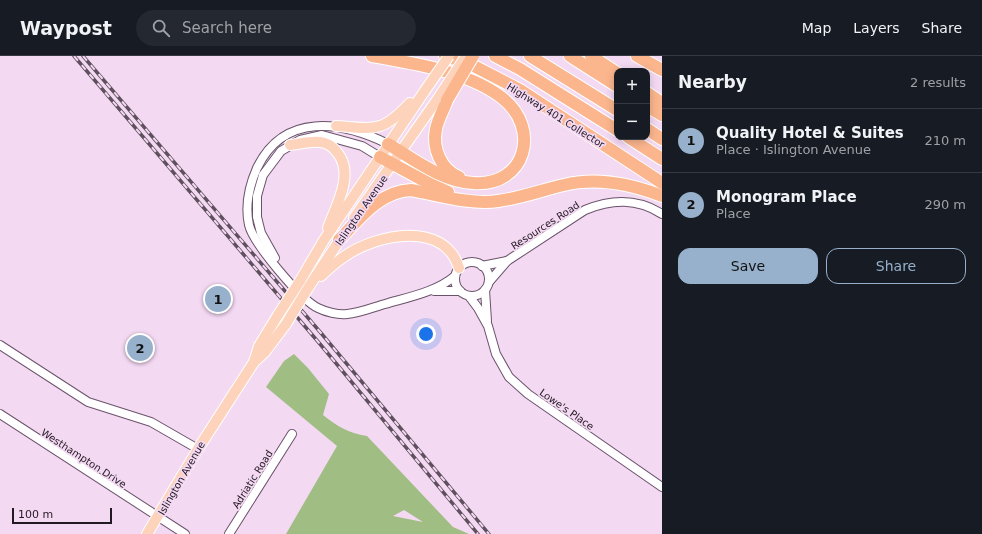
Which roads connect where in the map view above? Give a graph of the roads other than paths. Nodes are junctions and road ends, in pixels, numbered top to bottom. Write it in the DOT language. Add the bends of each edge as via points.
graph roads {
  1 [pos="372,56"];
  2 [pos="445,56"];
  3 [pos="448,56"];
  4 [pos="466,56"];
  5 [pos="473,56"];
  6 [pos="495,56"];
  7 [pos="530,56"];
  8 [pos="570,56"];
  9 [pos="591,56"];
  10 [pos="637,56"];
  11 [pos="647,56"];
  12 [pos="650,56"];
  13 [pos="662,62"];
  14 [pos="662,67"];
  15 [pos="662,70"];
  16 [pos="614,71"];
  17 [pos="614,84"];
  18 [pos="424,92"];
  19 [pos="650,95"];
  20 [pos="443,98"];
  21 [pos="662,103"];
  22 [pos="614,108"];
  23 [pos="650,108"];
  24 [pos="662,115"];
  25 [pos="336,126"];
  26 [pos="614,128"];
  27 [pos="650,131"];
  28 [pos="662,139"];
  29 [pos="633,140"];
  30 [pos="388,144"];
  31 [pos="290,145"];
  32 [pos="400,152"];
  33 [pos="380,157"];
  34 [pos="662,159"];
  35 [pos="393,163"];
  36 [pos="473,183"];
  37 [pos="662,183"];
  38 [pos="662,196"];
  39 [pos="474,201"];
  40 [pos="662,214"];
  41 [pos="324,240"];
  42 [pos="339,240"];
  43 [pos="507,261"];
  44 [pos="482,266"];
  45 [pos="457,272"];
  46 [pos="489,282"];
  47 [pos="289,283"];
  48 [pos="308,288"];
  49 [pos="486,290"];
  50 [pos="460,291"];
  51 [pos="428,292"];
  52 [pos="469,296"];
  53 [pos="488,326"];
  54 [pos="0,345"];
  55 [pos="254,362"];
  56 [pos="0,414"];
  57 [pos="292,434"];
  58 [pos="198,449"];
  59 [pos="662,487"];
  60 [pos="158,518"];
  61 [pos="147,534"];
  62 [pos="185,534"];
  63 [pos="229,534"];
  1 -- 36 [label="highway" via="401,61 474,82 503,98 514,110 521,121 524,134 523,153 507,176 487,183"];
  2 -- 37 [label="highway, Highway 401 Collector" via="468,63 520,90"];
  3 -- 18 [label="main road, Islington Avenue, bridge"];
  4 -- 20 [label="main road, Islington Avenue, bridge"];
  5 -- 20 [label="highway, bridge"];
  6 -- 26 [label="highway"];
  7 -- 22 [label="highway"];
  8 -- 17 [label="highway"];
  9 -- 16 [label="highway"];
  10 -- 15 [label="highway"];
  11 -- 14 [label="highway"];
  12 -- 13 [label="highway"];
  18 -- 25 [label="main road" via="395,119 382,127"];
  18 -- 30 [label="main road, Islington Avenue"];
  19 -- 21 [label="highway"];
  20 -- 32 [label="main road, Islington Avenue"];
  20 -- 36 [label="highway" via="436,130 438,157 455,176"];
  23 -- 24 [label="highway"];
  25 -- 30 [label="street"];
  25 -- 47 [label="street" via="309,126 277,141 261,161 251,185 248,198 249,226"];
  27 -- 28 [label="highway"];
  29 -- 34 [label="highway"];
  30 -- 32 [label="highway"];
  30 -- 33 [label="main road, Islington Avenue"];
  31 -- 33 [label="street" via="322,135 362,146"];
  31 -- 41 [label="main road" via="319,142 330,144 344,166 343,186"];
  31 -- 47 [label="street" via="267,167 257,196 260,233"];
  32 -- 35 [label="main road, Islington Avenue"];
  32 -- 36 [label="highway" via="445,177"];
  33 -- 35 [label="highway"];
  33 -- 41 [label="main road, Islington Avenue"];
  35 -- 39 [label="highway" via="435,186"];
  35 -- 42 [label="main road, Islington Avenue"];
  38 -- 39 [label="highway" via="610,182 588,182 565,184 498,201"];
  39 -- 42 [label="highway" via="411,190 396,192 376,203"];
  40 -- 43 [label="street, Resources Road" via="632,201 606,202 585,210"];
  41 -- 55 [label="main road, Islington Avenue, bridge" via="259,346"];
  42 -- 48 [label="main road, Islington Avenue"];
  43 -- 44 [label="street, Resources Road"];
  43 -- 46 [label="street, Resources Road"];
  44 -- 45 [label="street" via="474,262 465,264"];
  44 -- 46 [label="street"];
  45 -- 48 [label="main road" via="456,258 449,248 431,238 412,236 374,242 346,255"];
  45 -- 50 [label="street" via="455,284"];
  45 -- 51 [label="street" via="448,282"];
  46 -- 49 [label="street"];
  47 -- 51 [label="street" via="317,308 348,314"];
  48 -- 55 [label="main road, Islington Avenue, bridge" via="286,324"];
  49 -- 52 [label="street" via="478,295"];
  49 -- 53 [label="street, Lowe's Place"];
  50 -- 51 [label="street"];
  50 -- 52 [label="street"];
  52 -- 53 [label="street, Lowe's Place"];
  53 -- 59 [label="street, Lowe's Place" via="496,354 509,377 528,394"];
  54 -- 58 [label="street" via="88,402 151,422"];
  55 -- 58 [label="main road, Islington Avenue"];
  56 -- 60 [label="street, Westhampton Drive"];
  57 -- 63 [label="street, Adriatic Road"];
  58 -- 60 [label="main road, Islington Avenue"];
  60 -- 61 [label="main road, Islington Avenue"];
  60 -- 62 [label="street, Westhampton Drive"];
}
